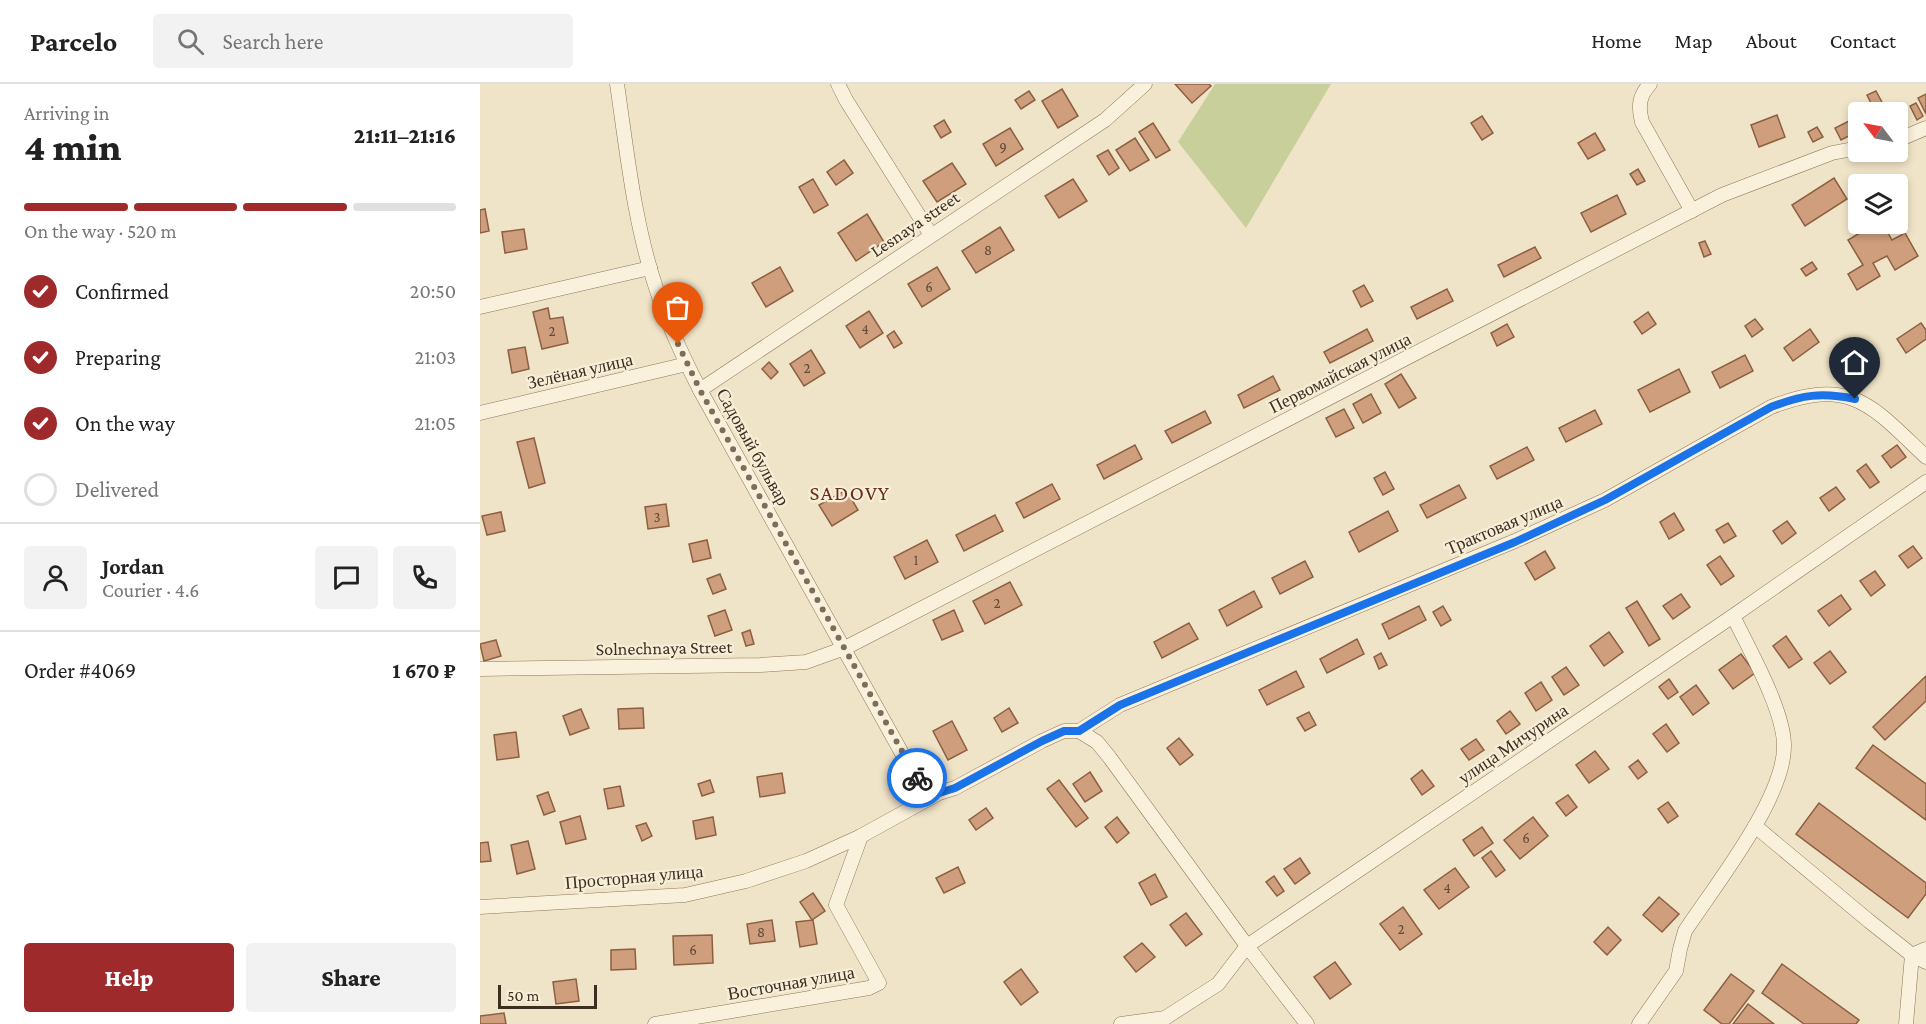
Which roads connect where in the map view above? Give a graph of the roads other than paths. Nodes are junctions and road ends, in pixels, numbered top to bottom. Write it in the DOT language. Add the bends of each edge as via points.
graph roads {
  1 [pos="617,84"];
  2 [pos="838,84"];
  3 [pos="1145,84"];
  4 [pos="1650,84"];
  5 [pos="1926,128"];
  6 [pos="1908,136"];
  7 [pos="1848,150"];
  8 [pos="1692,211"];
  9 [pos="931,235"];
  10 [pos="650,268"];
  11 [pos="480,307"];
  12 [pos="687,364"];
  13 [pos="700,390"];
  14 [pos="480,413"];
  15 [pos="1926,457"];
  16 [pos="1926,482"];
  17 [pos="1733,616"];
  18 [pos="845,648"];
  19 [pos="480,669"];
  20 [pos="1079,731"];
  21 [pos="939,793"];
  22 [pos="1755,826"];
  23 [pos="861,836"];
  24 [pos="480,906"];
  25 [pos="1247,946"];
  26 [pos="1926,949"];
  27 [pos="1912,955"];
  28 [pos="1926,962"];
  29 [pos="655,1024"];
  30 [pos="1121,1024"];
  31 [pos="1307,1024"];
  32 [pos="1639,1024"];
  33 [pos="1906,1024"];
  1 -- 10 [label="street, Садовый бульвар" via="636,209"];
  2 -- 9 [label="street"];
  3 -- 9 [label="street, Lesnaya street" via="1105,120"];
  4 -- 8 [label="street" via="1640,99 1642,122"];
  5 -- 6 [label="street"];
  7 -- 8 [label="street, Первомайская улица" via="1722,195"];
  8 -- 18 [label="street, Первомайская улица"];
  9 -- 13 [label="street, Lesnaya street"];
  10 -- 11 [label="street"];
  10 -- 12 [label="street, Садовый бульвар"];
  12 -- 13 [label="street, Садовый бульвар"];
  12 -- 14 [label="street, Зелёная улица"];
  13 -- 18 [label="street, Садовый бульвар"];
  15 -- 20 [label="street, Трактовая улица" via="1873,408 1855,399 1820,394 1796,397 1515,542 1120,705"];
  16 -- 17 [label="street, улица Мичурина"];
  17 -- 22 [label="street" via="1771,698 1784,747 1780,771"];
  17 -- 25 [label="street, улица Мичурина"];
  18 -- 19 [label="street, Solnechnaya Street" via="806,663"];
  18 -- 21 [label="street, Садовый бульвар" via="914,775 924,786"];
  20 -- 21 [label="street, Просторная улица" via="1064,731"];
  20 -- 25 [label="street" via="1097,742 1110,758"];
  21 -- 23 [label="street, Просторная улица"];
  22 -- 27 [label="street"];
  22 -- 32 [label="street" via="1685,931 1676,971"];
  23 -- 24 [label="street, Просторная улица" via="806,861 746,881 685,895"];
  23 -- 29 [label="street, Восточная улица" via="836,905 879,983 869,988"];
  25 -- 30 [label="street, улица Мичурина" via="1218,984 1165,1018"];
  25 -- 31 [label="street"];
  26 -- 27 [label="street"];
  27 -- 28 [label="street"];
  27 -- 33 [label="street"];
}
